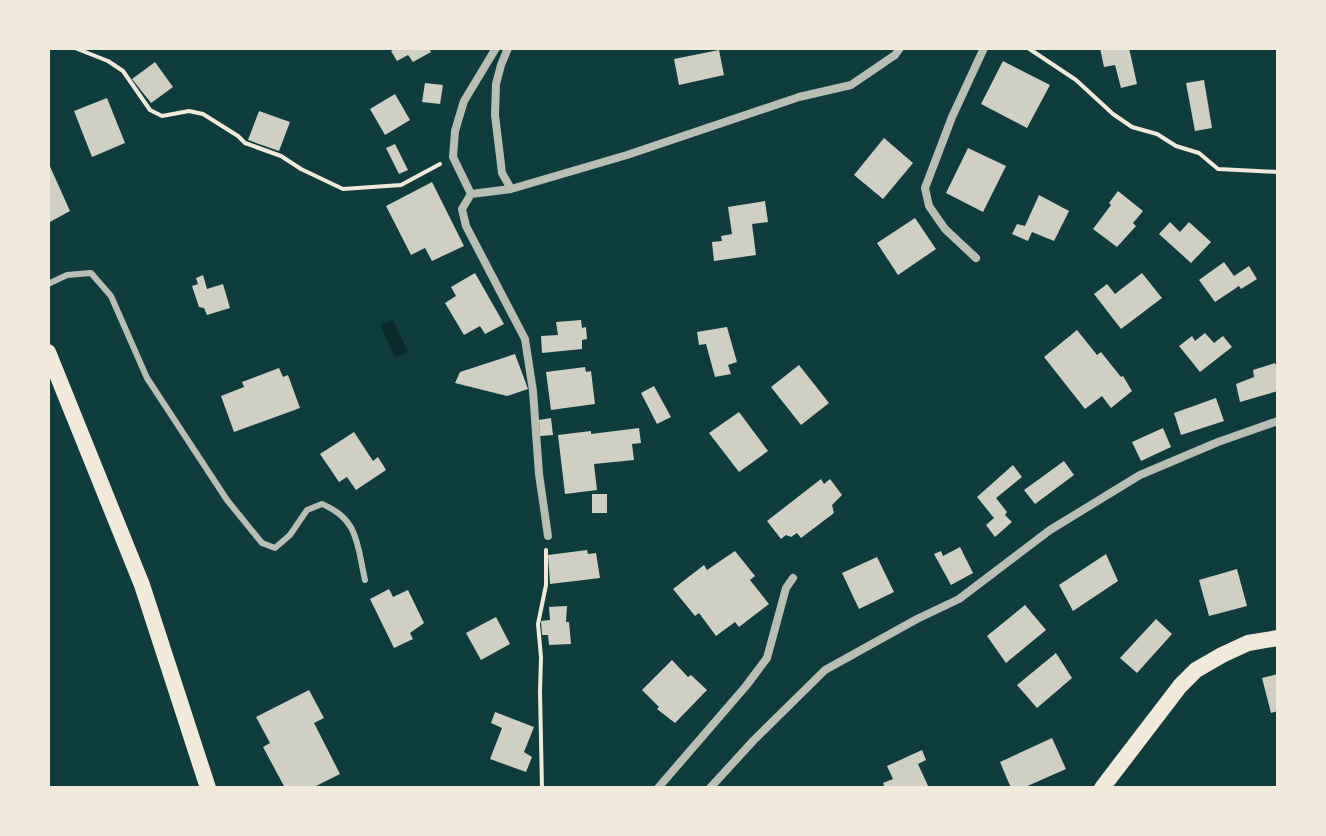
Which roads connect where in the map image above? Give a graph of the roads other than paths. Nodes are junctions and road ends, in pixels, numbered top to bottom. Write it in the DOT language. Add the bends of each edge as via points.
graph roads {
  1 [pos="496,48"];
  2 [pos="508,48"];
  3 [pos="900,48"];
  4 [pos="984,48"];
  5 [pos="511,189"];
  6 [pos="471,194"];
  7 [pos="976,258"];
  8 [pos="48,284"];
  9 [pos="48,352"];
  10 [pos="1278,421"];
  11 [pos="548,536"];
  12 [pos="793,578"];
  13 [pos="365,580"];
  14 [pos="1278,638"];
  15 [pos="208,788"];
  16 [pos="658,788"];
  17 [pos="710,788"];
  18 [pos="1102,788"];
  1 -- 6 [label="street" via="464,101 455,131 453,157"];
  2 -- 5 [label="street" via="496,84 495,115 502,173"];
  3 -- 5 [label="street" via="851,85"];
  4 -- 7 [label="street" via="925,188 929,206 945,229"];
  5 -- 6 [label="street"];
  6 -- 11 [label="street" via="462,209 466,226 525,339"];
  8 -- 13 [label="lane" via="67,275 91,273 111,296 147,378 227,500 262,543 275,548 307,510 322,504 337,510 353,528"];
  9 -- 15 [label="main road" via="142,585"];
  10 -- 17 [label="street" via="1140,475 1050,530 959,599 825,670"];
  12 -- 16 [label="street" via="767,658"];
  14 -- 18 [label="main road" via="1248,643 1196,670"];
}
